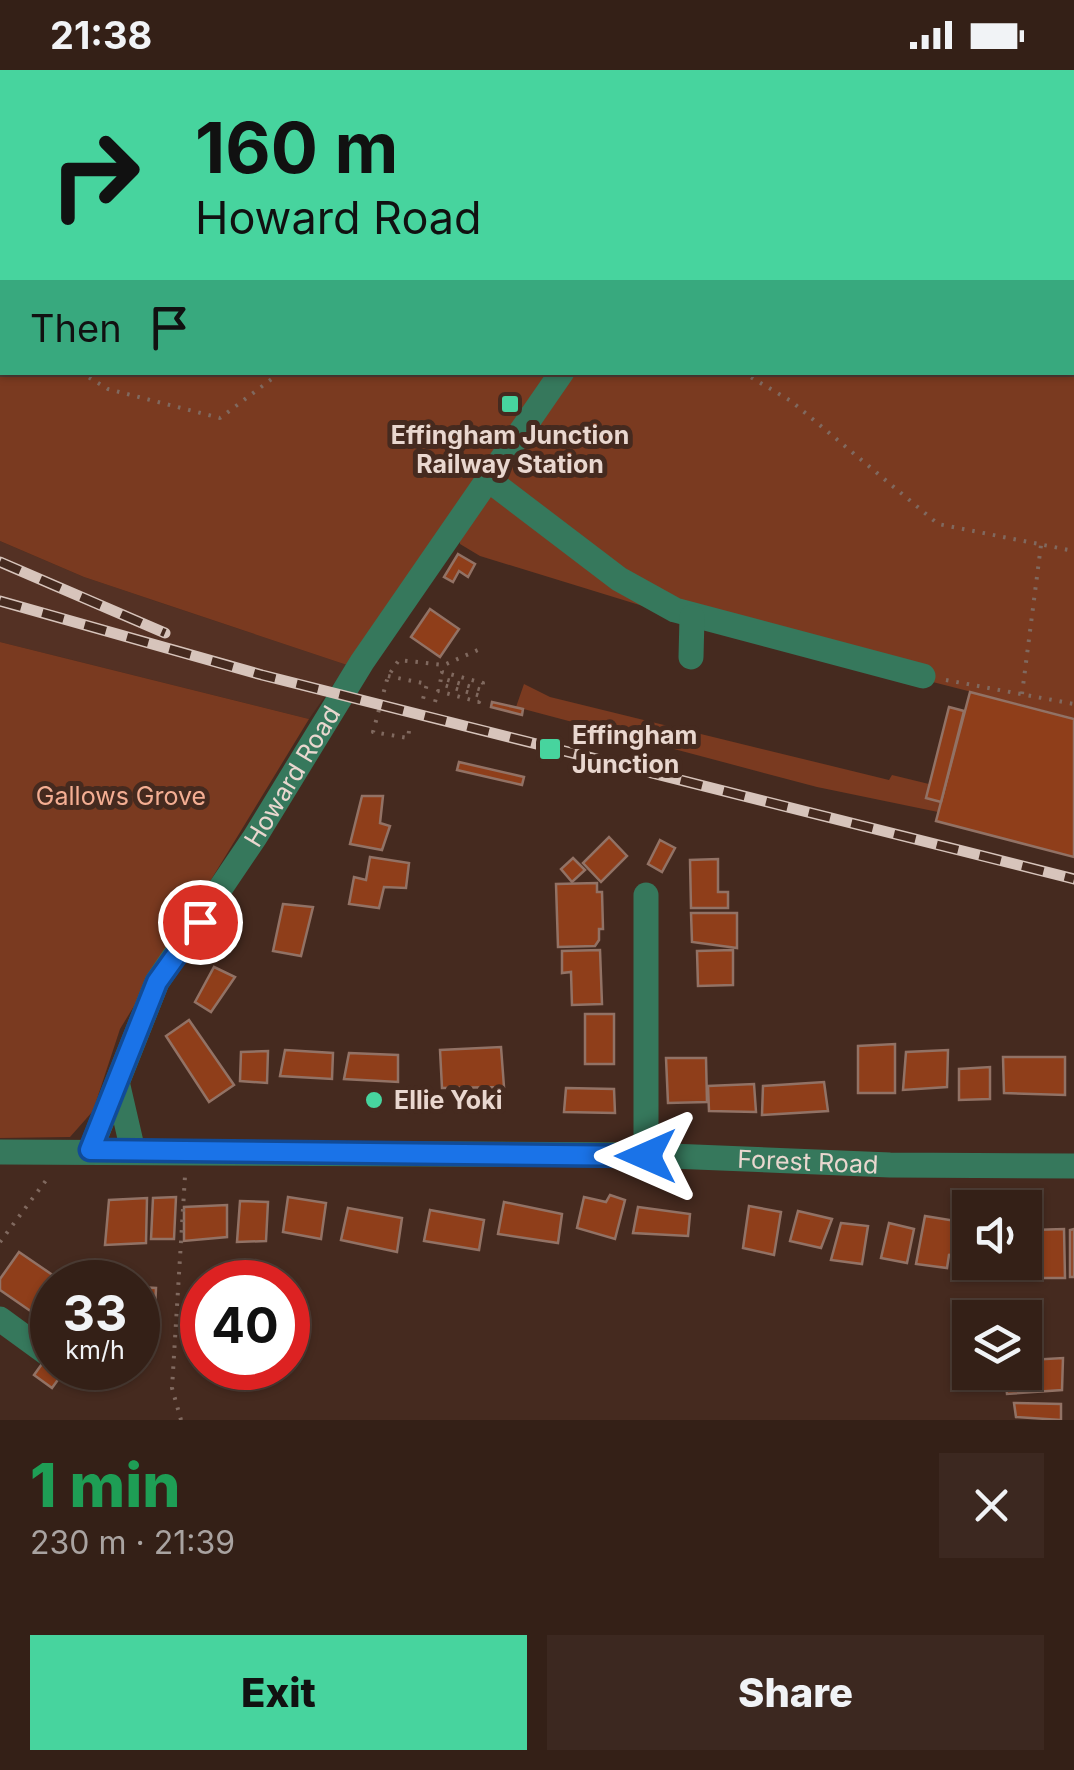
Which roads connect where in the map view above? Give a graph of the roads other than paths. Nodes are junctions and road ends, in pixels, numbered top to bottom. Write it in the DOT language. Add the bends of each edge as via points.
graph roads {
  1 [pos="560,375"];
  2 [pos="489,480"];
  3 [pos="692,616"];
  4 [pos="691,657"];
  5 [pos="923,676"];
  6 [pos="646,895"];
  7 [pos="118,1086"];
  8 [pos="90,1150"];
  9 [pos="133,1151"];
  10 [pos="0,1152"];
  11 [pos="646,1156"];
  12 [pos="1074,1166"];
  13 [pos="0,1319"];
  14 [pos="30,1342"];
  1 -- 2 [label="street, Howard Road"];
  2 -- 3 [label="street" via="619,579"];
  2 -- 7 [label="street, Howard Road" via="362,662 256,837 157,982"];
  3 -- 4 [label="street"];
  3 -- 5 [label="street"];
  6 -- 11 [label="street"];
  7 -- 8 [label="street, Howard Road"];
  7 -- 9 [label="street"];
  8 -- 9 [label="street, Forest Road"];
  8 -- 10 [label="street, Forest Road"];
  9 -- 11 [label="street, Forest Road"];
  11 -- 12 [label="street, Forest Road"];
  13 -- 14 [label="street"];
}
